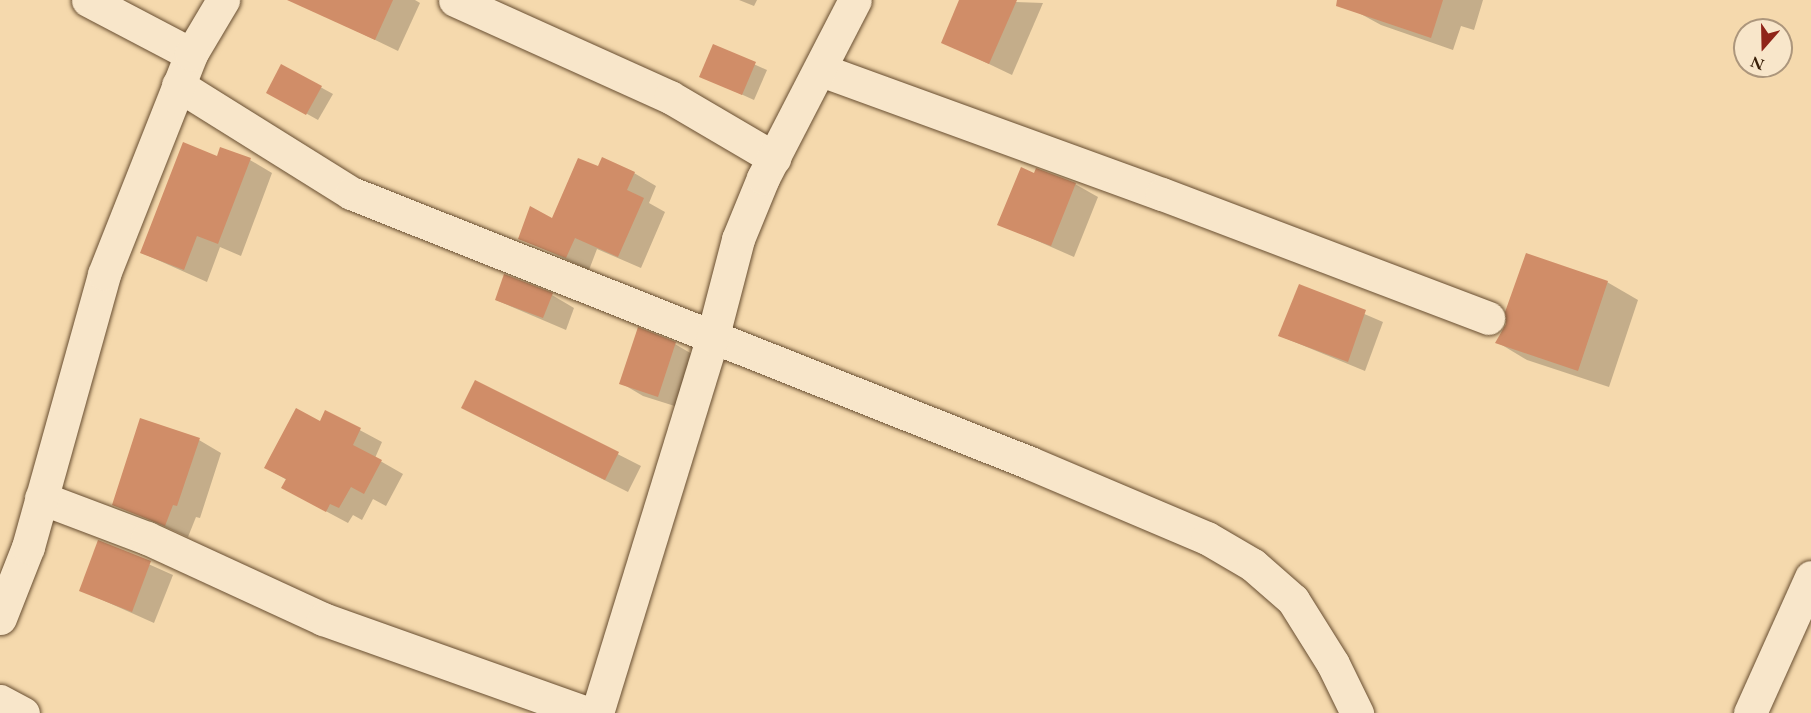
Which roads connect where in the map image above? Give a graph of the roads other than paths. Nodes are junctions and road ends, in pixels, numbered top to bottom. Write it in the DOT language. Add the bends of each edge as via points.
graph roads {
  1 [pos="88,0"];
  2 [pos="223,0"];
  3 [pos="455,0"];
  4 [pos="855,0"];
  5 [pos="191,54"];
  6 [pos="821,70"];
  7 [pos="178,85"];
  8 [pos="774,158"];
  9 [pos="1488,318"];
  10 [pos="712,339"];
  11 [pos="41,498"];
  12 [pos="1811,577"];
  13 [pos="0,618"];
  14 [pos="0,700"];
  15 [pos="23,713"];
  16 [pos="586,713"];
  17 [pos="597,713"];
  18 [pos="1357,713"];
  19 [pos="1750,713"];
  1 -- 5 [label="street"];
  2 -- 5 [label="street"];
  3 -- 8 [label="street" via="669,97"];
  4 -- 6 [label="street"];
  5 -- 7 [label="street"];
  6 -- 8 [label="street"];
  6 -- 9 [label="street"];
  7 -- 10 [label="street" via="265,143 351,193"];
  7 -- 11 [label="street" via="104,274"];
  8 -- 10 [label="street" via="738,239"];
  10 -- 17 [label="street"];
  10 -- 18 [label="street" via="1030,463 1207,538 1253,565 1293,600 1333,664"];
  11 -- 13 [label="street" via="28,547"];
  11 -- 16 [label="street" via="147,538 323,619"];
  12 -- 19 [label="street"];
  14 -- 15 [label="street"];
}
